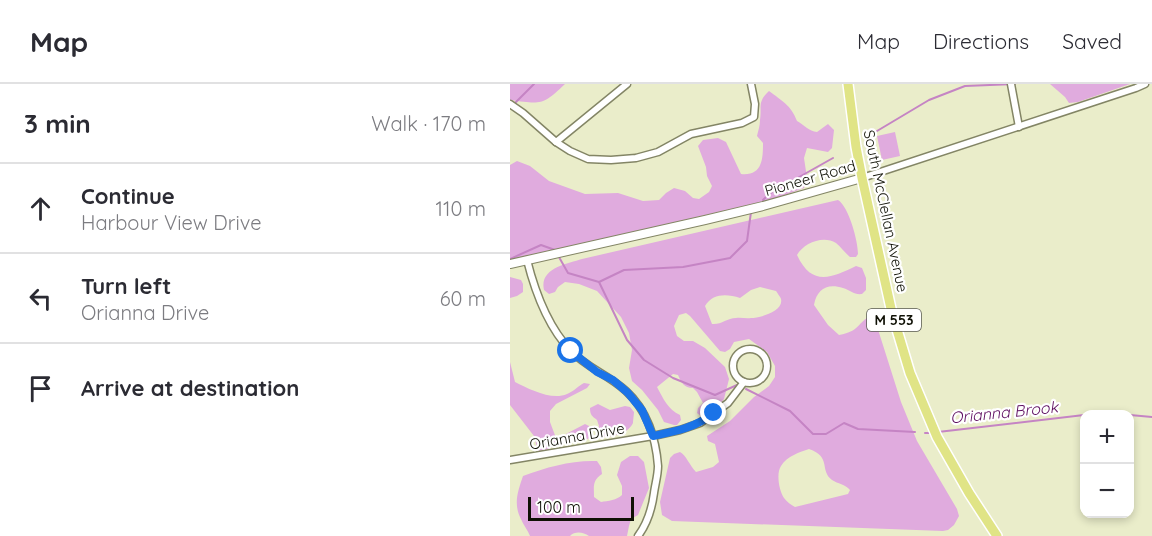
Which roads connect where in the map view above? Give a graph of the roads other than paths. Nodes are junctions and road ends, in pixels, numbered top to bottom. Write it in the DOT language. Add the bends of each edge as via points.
graph roads {
  1 [pos="627,84"];
  2 [pos="751,84"];
  3 [pos="848,84"];
  4 [pos="1011,84"];
  5 [pos="1145,84"];
  6 [pos="510,104"];
  7 [pos="1019,127"];
  8 [pos="556,142"];
  9 [pos="862,178"];
  10 [pos="527,260"];
  11 [pos="510,264"];
  12 [pos="744,382"];
  13 [pos="653,436"];
  14 [pos="510,460"];
  15 [pos="638,536"];
  16 [pos="997,536"];
  1 -- 8 [label="street"];
  2 -- 8 [label="street" via="756,104 754,117 691,134 658,153 636,158 588,159"];
  3 -- 9 [label="main road, South McClellan Avenue / M 553"];
  4 -- 7 [label="street"];
  5 -- 7 [label="street, Pioneer Road"];
  6 -- 8 [label="street"];
  7 -- 9 [label="street, Pioneer Road"];
  9 -- 10 [label="street, Pioneer Road" via="716,217"];
  9 -- 16 [label="main road, South McClellan Avenue / M 553" via="892,313 910,373 937,437"];
  10 -- 11 [label="street, Pioneer Road"];
  10 -- 13 [label="street" via="540,302 562,340 584,362 628,393 642,410"];
  12 -- 12 [label="street" via="754,382 766,371 764,356 754,349 743,350 732,363 735,375"];
  12 -- 13 [label="street, Orianna Drive" via="728,403 700,423"];
  13 -- 14 [label="street, Orianna Drive"];
  13 -- 15 [label="street" via="658,468 652,508"];
}
